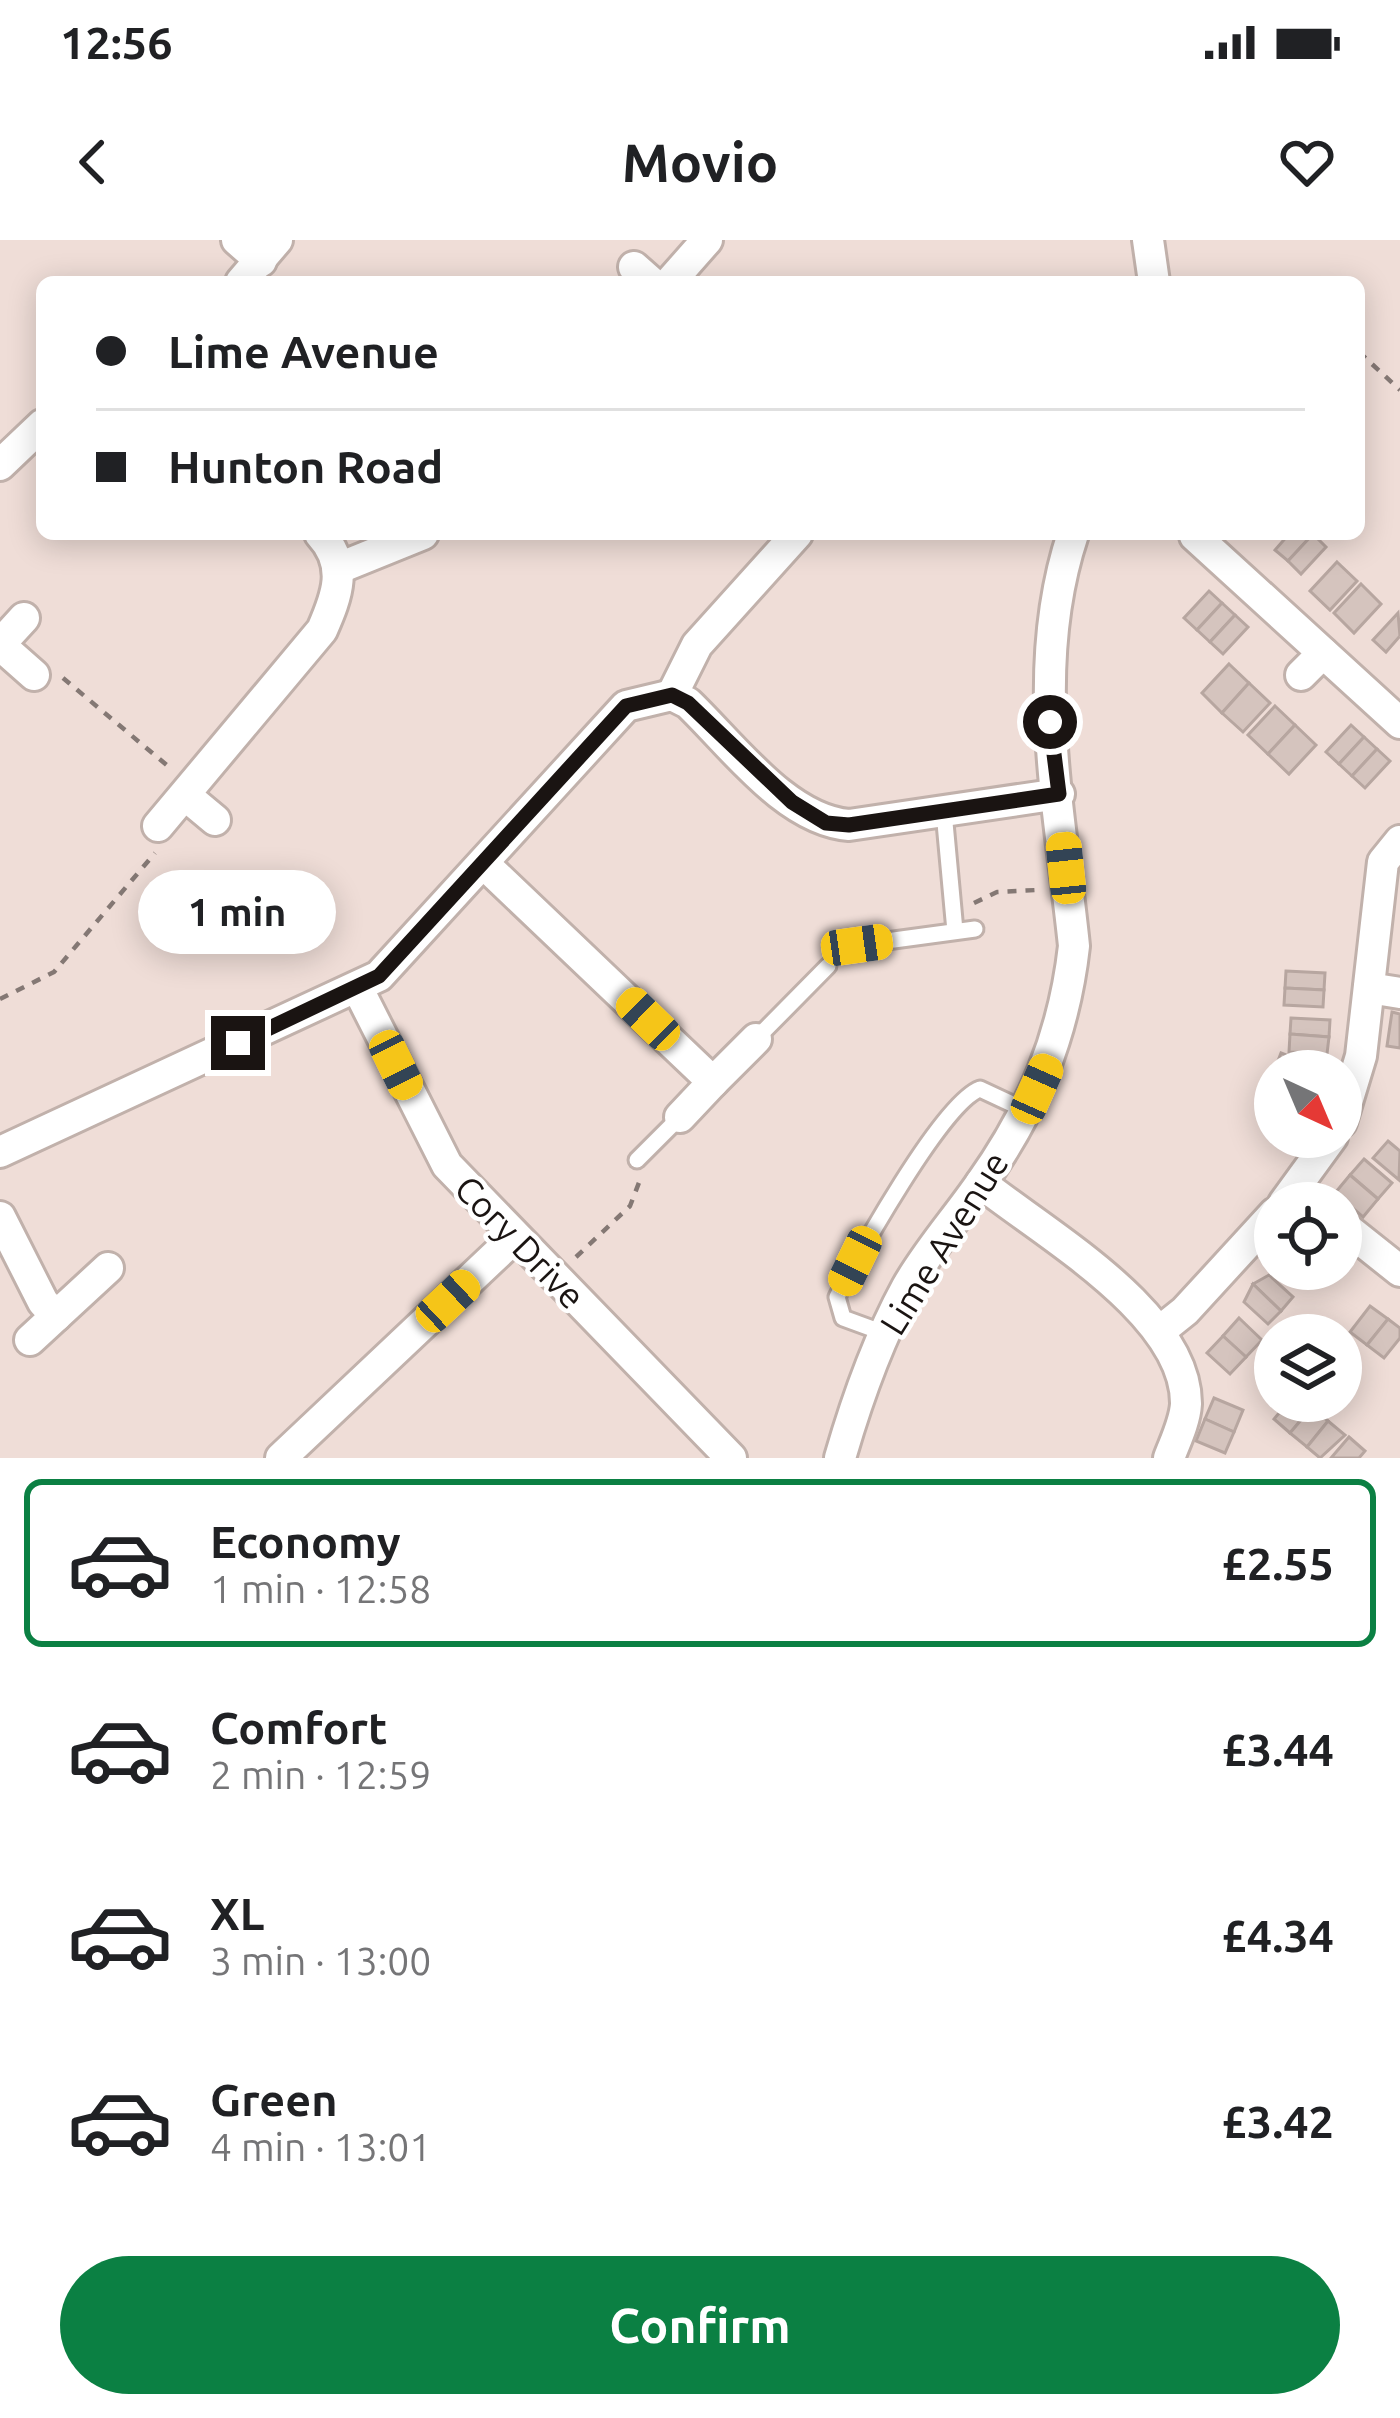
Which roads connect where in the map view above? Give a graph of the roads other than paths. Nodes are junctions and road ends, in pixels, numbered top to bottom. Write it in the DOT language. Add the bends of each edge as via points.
graph roads {
  1 [pos="707,240"];
  2 [pos="1148,240"];
  3 [pos="675,276"];
  4 [pos="1153,276"];
  5 [pos="36,431"];
  6 [pos="0,465"];
  7 [pos="323,540"];
  8 [pos="408,540"];
  9 [pos="792,540"];
  10 [pos="1071,540"];
  11 [pos="1199,540"];
  12 [pos="339,568"];
  13 [pos="24,618"];
  14 [pos="0,645"];
  15 [pos="34,675"];
  16 [pos="672,695"];
  17 [pos="1400,723"];
  18 [pos="188,790"];
  19 [pos="1059,794"];
  20 [pos="944,812"];
  21 [pos="215,820"];
  22 [pos="158,826"];
  23 [pos="1400,841"];
  24 [pos="483,862"];
  25 [pos="975,929"];
  26 [pos="955,932"];
  27 [pos="857,945"];
  28 [pos="828,966"];
  29 [pos="358,989"];
  30 [pos="1385,991"];
  31 [pos="756,1039"];
  32 [pos="1362,1051"];
  33 [pos="713,1082"];
  34 [pos="1027,1111"];
  35 [pos="680,1117"];
  36 [pos="0,1152"];
  37 [pos="638,1160"];
  38 [pos="981,1183"];
  39 [pos="0,1217"];
  40 [pos="1254,1235"];
  41 [pos="514,1238"];
  42 [pos="1362,1241"];
  43 [pos="108,1268"];
  44 [pos="1400,1271"];
  45 [pos="56,1316"];
  46 [pos="1160,1331"];
  47 [pos="884,1333"];
  48 [pos="30,1340"];
  49 [pos="281,1458"];
  50 [pos="731,1458"];
  51 [pos="840,1458"];
  52 [pos="1169,1458"];
  1 -- 3 [label="street"];
  2 -- 4 [label="street"];
  5 -- 6 [label="street"];
  7 -- 12 [label="street"];
  8 -- 12 [label="street"];
  9 -- 16 [label="street" via="697,645"];
  10 -- 19 [label="street, Lime Avenue" via="1048,644"];
  11 -- 17 [label="street" via="1312,664"];
  12 -- 18 [label="street" via="339,592 322,630"];
  13 -- 14 [label="street"];
  14 -- 15 [label="street"];
  16 -- 20 [label="street" via="826,823"];
  16 -- 24 [label="street" via="626,706 608,720"];
  18 -- 21 [label="street"];
  18 -- 22 [label="street"];
  19 -- 20 [label="street"];
  19 -- 34 [label="street, Lime Avenue" via="1073,946 1069,988"];
  20 -- 26 [label="lane"];
  23 -- 30 [label="street" via="1383,862"];
  24 -- 29 [label="street"];
  24 -- 33 [label="street"];
  25 -- 26 [label="lane"];
  26 -- 27 [label="lane"];
  28 -- 31 [label="lane"];
  29 -- 36 [label="street"];
  29 -- 41 [label="street, Cory Drive" via="447,1165"];
  30 -- 32 [label="street"];
  31 -- 33 [label="street"];
  33 -- 35 [label="street"];
  34 -- 38 [label="street, Lime Avenue"];
  34 -- 47 [label="lane" via="980,1089 969,1093 924,1152 837,1297 843,1318"];
  35 -- 37 [label="lane"];
  38 -- 46 [label="street"];
  38 -- 47 [label="street, Lime Avenue"];
  39 -- 45 [label="street"];
  40 -- 46 [label="street"];
  41 -- 49 [label="street"];
  41 -- 50 [label="street, Cory Drive"];
  42 -- 44 [label="street"];
  43 -- 45 [label="street"];
  45 -- 48 [label="street"];
  46 -- 52 [label="street" via="1186,1404"];
  47 -- 51 [label="street, Lime Avenue"];
}
